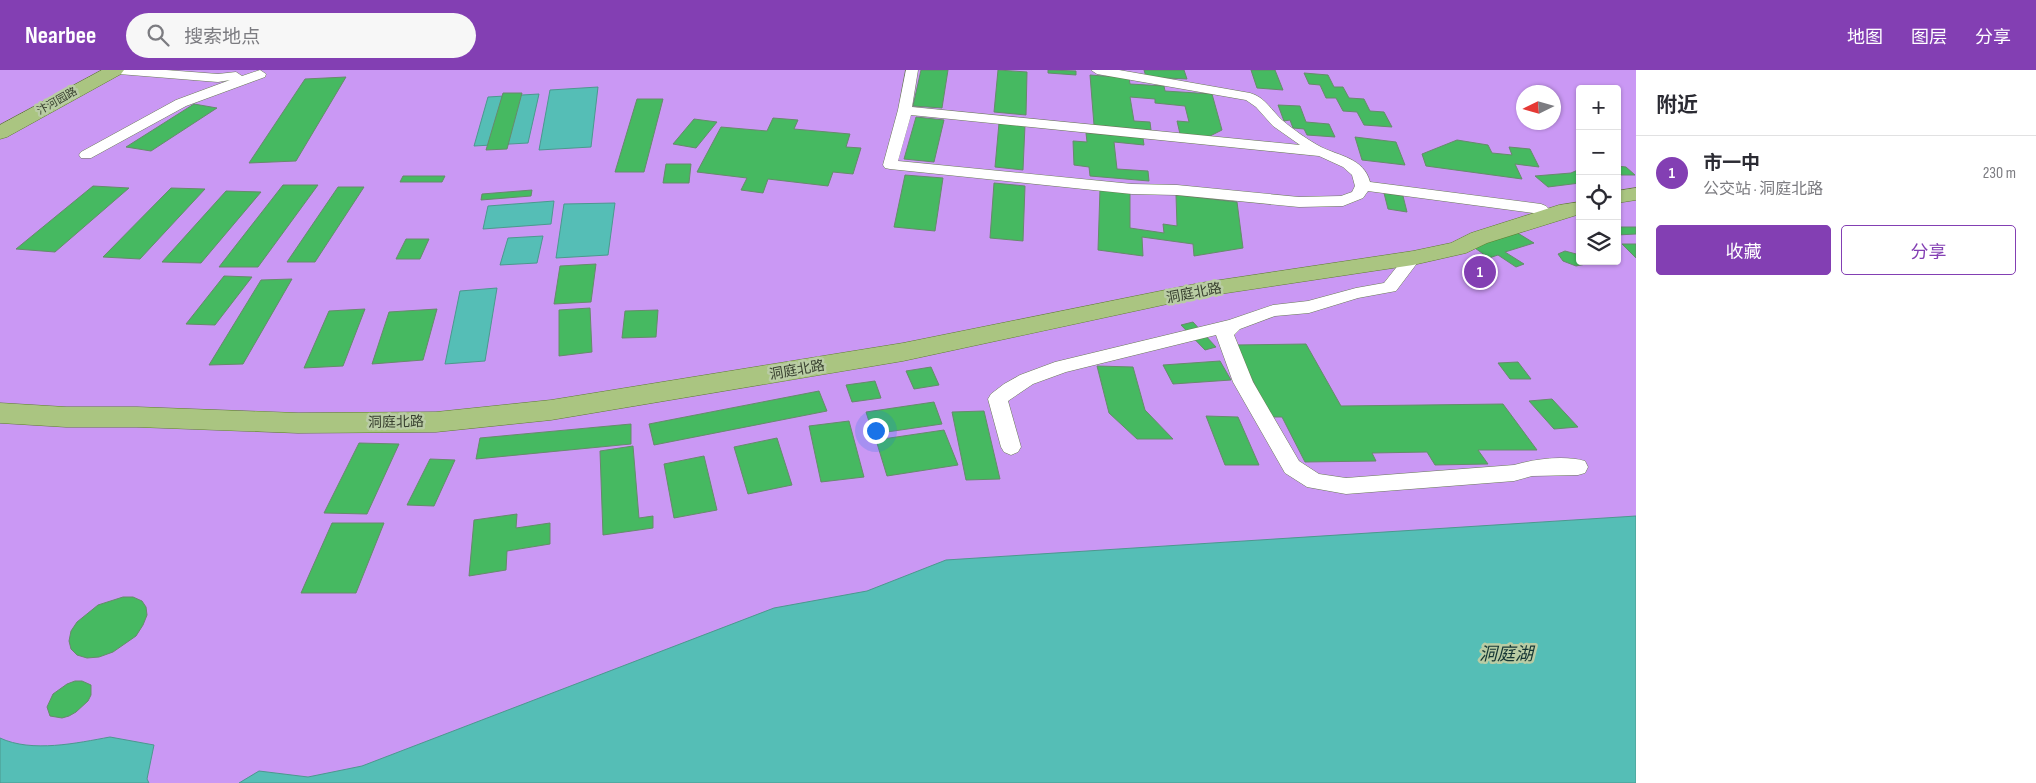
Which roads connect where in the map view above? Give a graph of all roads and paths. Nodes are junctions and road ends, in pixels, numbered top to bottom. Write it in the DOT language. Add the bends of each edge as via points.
graph roads {
  1 [pos="82,70"];
  2 [pos="114,70"];
  3 [pos="119,70"];
  4 [pos="912,70"];
  5 [pos="1097,70"];
  6 [pos="265,72"];
  7 [pos="50,86"];
  8 [pos="25,100"];
  9 [pos="905,110"];
  10 [pos="0,114"];
  11 [pos="0,134"];
  12 [pos="1318,151"];
  13 [pos="86,155"];
  14 [pos="1363,186"];
  15 [pos="1636,194"];
  16 [pos="1621,196"];
  17 [pos="1636,200"];
  18 [pos="1621,202"];
  19 [pos="1576,203"];
  20 [pos="1541,209"];
  21 [pos="1576,209"];
  22 [pos="1412,258"];
  23 [pos="1234,325"];
  24 [pos="0,403"];
  25 [pos="0,413"];
  26 [pos="1011,448"];
  27 [pos="1578,467"];
  1 -- 7 [label="main road, 汴河园路"];
  2 -- 11 [label="main road, 汴河园路"];
  3 -- 6 [label="street" via="218,78"];
  4 -- 9 [label="street"];
  5 -- 12 [label="street" via="1250,97"];
  6 -- 13 [label="street" via="182,103"];
  8 -- 10 [label="main road, 汴河园路"];
  9 -- 12 [label="street"];
  9 -- 14 [label="street" via="890,165 1315,203 1343,201 1358,195"];
  12 -- 14 [label="street" via="1351,164 1363,179"];
  14 -- 20 [label="street"];
  15 -- 16 [label="main road"];
  17 -- 18 [label="main road"];
  19 -- 20 [label="main road, 洞庭北路"];
  20 -- 24 [label="main road, 洞庭北路" via="1420,243 1171,289 925,340 570,399 420,414"];
  21 -- 22 [label="main road, 洞庭北路" via="1479,238 1458,248"];
  22 -- 23 [label="street" via="1390,287 1309,307 1273,311"];
  22 -- 25 [label="main road, 洞庭北路" via="1200,290 903,352 551,410 436,422 307,423"];
  23 -- 26 [label="street" via="1058,369 1009,389 998,399"];
  23 -- 27 [label="street" via="1225,334 1243,382 1292,466 1314,481 1346,486 1514,473 1532,468"];
}
